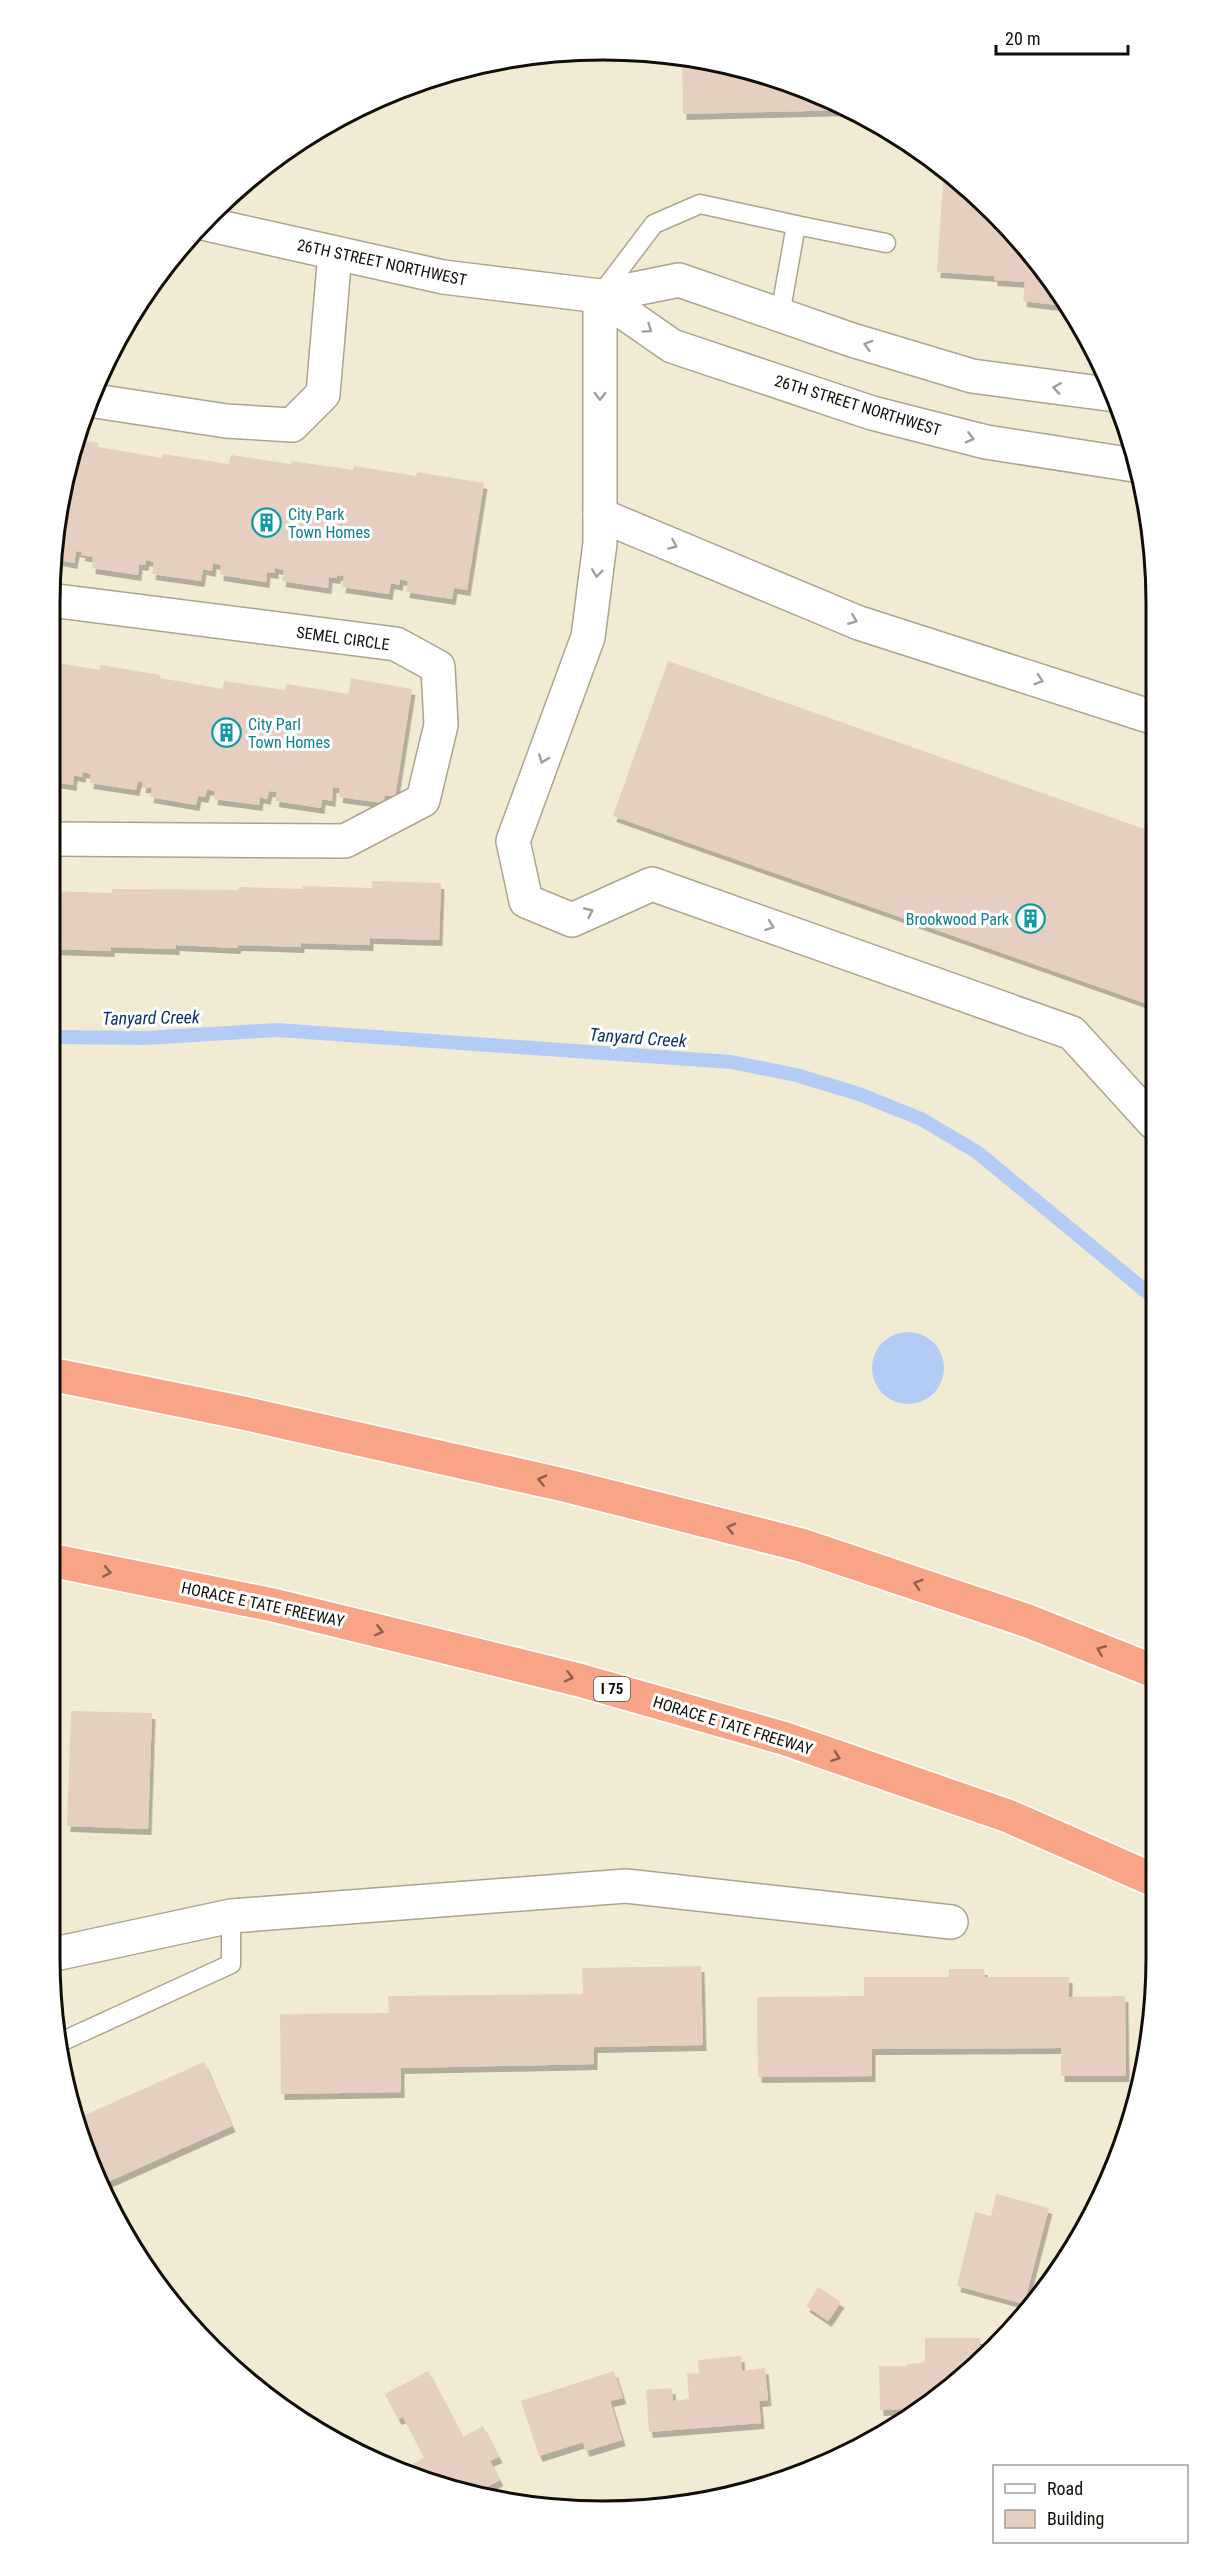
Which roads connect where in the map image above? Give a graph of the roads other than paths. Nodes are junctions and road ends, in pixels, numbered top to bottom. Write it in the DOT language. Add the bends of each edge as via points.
graph roads {
  1 [pos="213,225"];
  2 [pos="796,225"];
  3 [pos="886,243"];
  4 [pos="335,253"];
  5 [pos="600,296"];
  6 [pos="780,315"];
  7 [pos="1105,394"];
  8 [pos="99,401"];
  9 [pos="1128,464"];
  10 [pos="600,515"];
  11 [pos="60,601"];
  12 [pos="1146,715"];
  13 [pos="60,839"];
  14 [pos="1146,1114"];
  15 [pos="60,1376"];
  16 [pos="60,1562"];
  17 [pos="1146,1668"];
  18 [pos="1146,1877"];
  19 [pos="231,1916"];
  20 [pos="951,1922"];
  21 [pos="60,1953"];
  22 [pos="66,2039"];
  1 -- 4 [label="street, 26TH STREET NORTHWEST"];
  2 -- 3 [label="lane"];
  2 -- 5 [label="lane" via="700,204 654,224"];
  2 -- 6 [label="lane"];
  4 -- 5 [label="street, 26TH STREET NORTHWEST" via="443,277"];
  4 -- 8 [label="street" via="323,394 292,425 226,421"];
  5 -- 6 [label="street, 26TH STREET NORTHWEST" via="679,280"];
  5 -- 9 [label="street, 26TH STREET NORTHWEST, one-way" via="672,346 872,413 986,442"];
  5 -- 10 [label="street, one-way"];
  7 -- 6 [label="street, 26TH STREET NORTHWEST, one-way" via="972,375"];
  10 -- 12 [label="street, one-way" via="859,623"];
  10 -- 14 [label="street, one-way" via="588,637 513,840 526,901 572,920 652,884 1072,1033"];
  11 -- 13 [label="street, SEMEL CIRCLE" via="396,644 438,667 441,725 423,800 345,840"];
  17 -- 15 [label="highway, one-way" via="1028,1621 801,1545 568,1486"];
  16 -- 18 [label="highway, HORACE E TATE FREEWAY / I 75, one-way" via="285,1608 579,1680 760,1732 1008,1816"];
  19 -- 20 [label="street" via="626,1886"];
  19 -- 21 [label="street"];
  19 -- 22 [label="lane" via="231,1964"];
}
